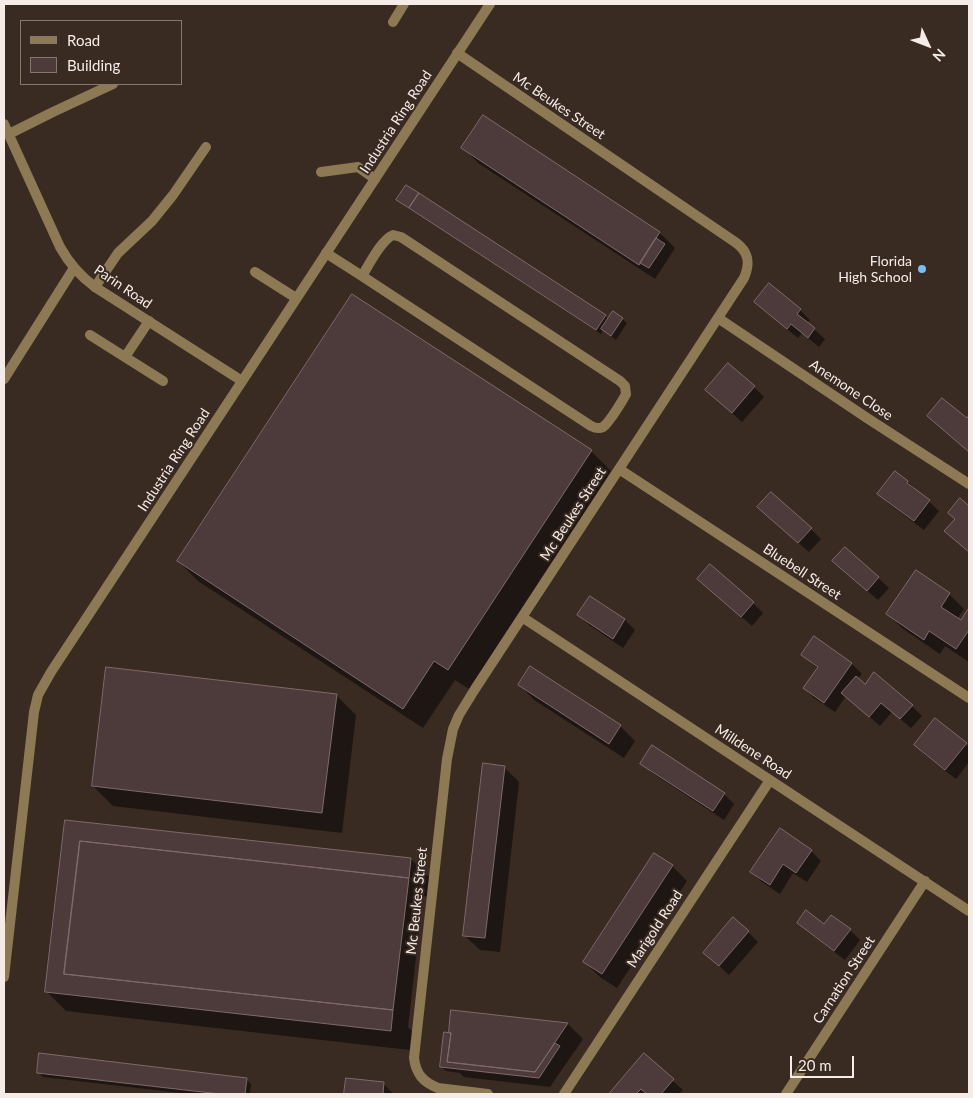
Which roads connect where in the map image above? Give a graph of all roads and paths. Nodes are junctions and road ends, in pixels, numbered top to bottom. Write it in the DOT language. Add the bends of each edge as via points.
graph roads {
  1 [pos="404,4"];
  2 [pos="490,4"];
  3 [pos="393,22"];
  4 [pos="458,53"];
  5 [pos="110,85"];
  6 [pos="4,124"];
  7 [pos="9,134"];
  8 [pos="206,147"];
  9 [pos="321,172"];
  10 [pos="375,178"];
  11 [pos="326,253"];
  12 [pos="74,268"];
  13 [pos="254,272"];
  14 [pos="362,276"];
  15 [pos="96,287"];
  16 [pos="296,298"];
  17 [pos="718,318"];
  18 [pos="148,321"];
  19 [pos="90,334"];
  20 [pos="125,357"];
  21 [pos="4,379"];
  22 [pos="242,381"];
  23 [pos="163,382"];
  24 [pos="619,469"];
  25 [pos="969,484"];
  26 [pos="522,617"];
  27 [pos="969,698"];
  28 [pos="770,780"];
  29 [pos="925,881"];
  30 [pos="969,910"];
  31 [pos="4,977"];
  32 [pos="488,1094"];
  33 [pos="564,1094"];
  34 [pos="786,1094"];
  1 -- 3 [label="street"];
  2 -- 4 [label="street, Industria Ring Road"];
  4 -- 10 [label="street, Industria Ring Road"];
  4 -- 17 [label="street, Mc Beukes Street" via="742,247 748,259 747,271"];
  5 -- 7 [label="street"];
  6 -- 7 [label="street, Parin Road"];
  7 -- 12 [label="street, Parin Road" via="60,247"];
  8 -- 15 [label="street" via="152,221 118,253"];
  9 -- 10 [label="street" via="358,167"];
  10 -- 11 [label="street, Industria Ring Road"];
  11 -- 14 [label="street"];
  11 -- 16 [label="street, Industria Ring Road"];
  12 -- 15 [label="street, Parin Road"];
  12 -- 21 [label="street"];
  13 -- 16 [label="street"];
  14 -- 14 [label="street" via="384,242 390,236 397,236 620,381 626,394 607,423 601,428 594,428"];
  15 -- 18 [label="street, Parin Road"];
  16 -- 22 [label="street, Industria Ring Road"];
  17 -- 24 [label="street, Mc Beukes Street"];
  17 -- 25 [label="street, Anemone Close"];
  18 -- 20 [label="street"];
  18 -- 22 [label="street, Parin Road"];
  19 -- 20 [label="street"];
  20 -- 23 [label="street"];
  22 -- 31 [label="street, Industria Ring Road" via="38,695"];
  24 -- 26 [label="street, Mc Beukes Street"];
  24 -- 27 [label="street, Bluebell Street"];
  26 -- 28 [label="street, Milldene Road"];
  26 -- 32 [label="street, Mc Beukes Street" via="459,715 450,744 414,1058 418,1073 430,1085"];
  28 -- 29 [label="street, Milldene Road"];
  28 -- 33 [label="street, Marigold Road"];
  29 -- 30 [label="street, Milldene Road"];
  29 -- 34 [label="street, Carnation Street"];
}
